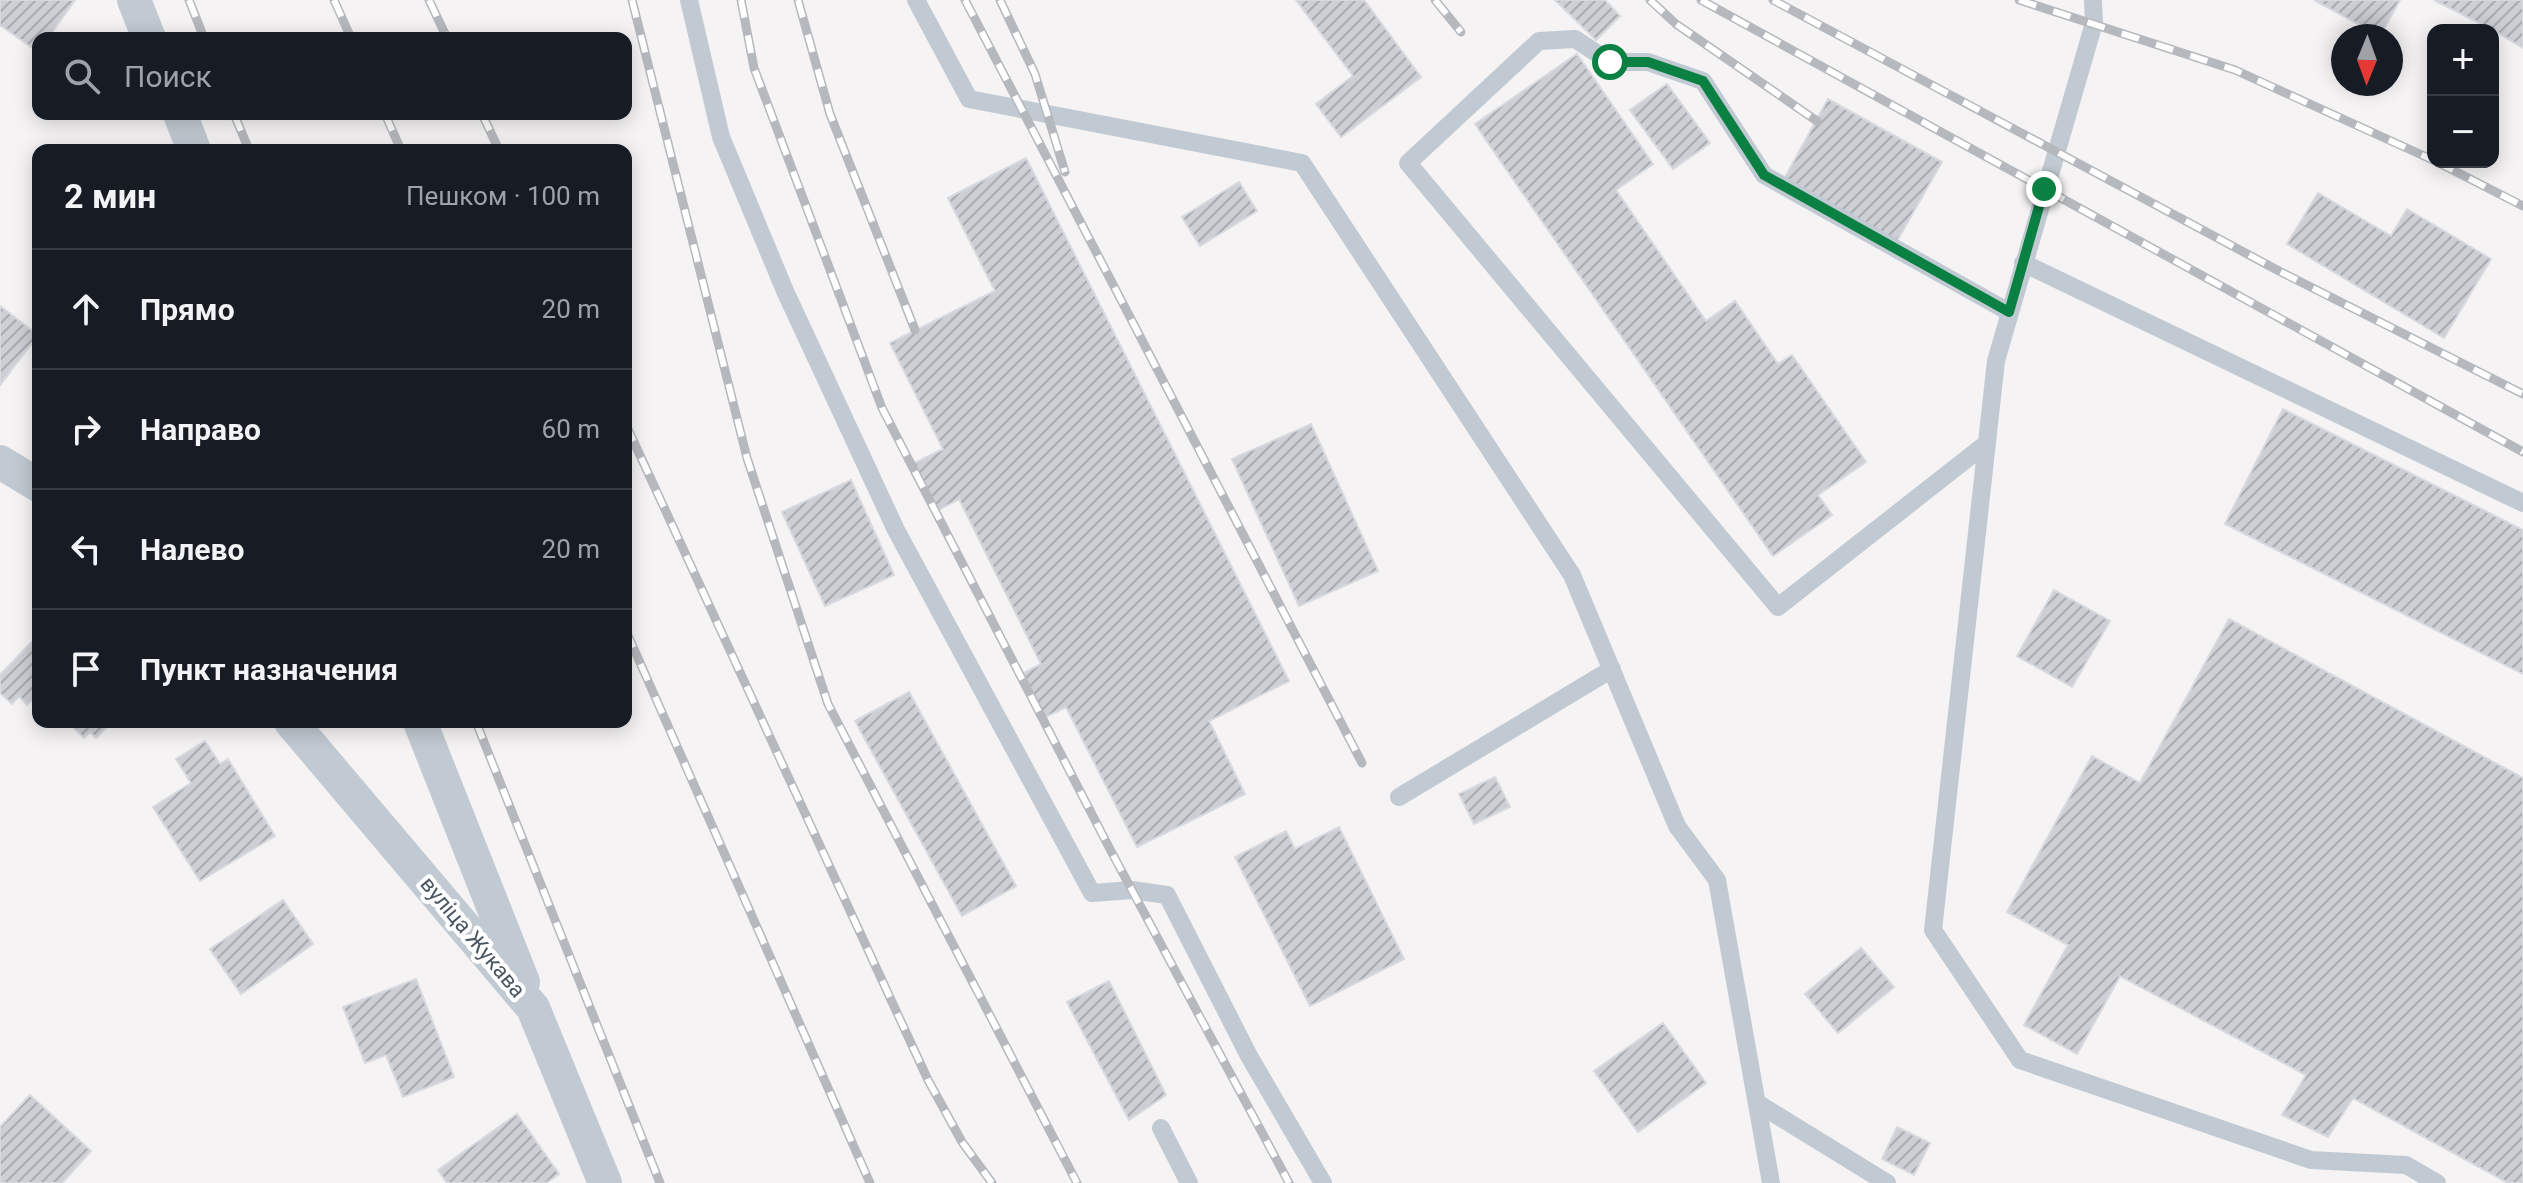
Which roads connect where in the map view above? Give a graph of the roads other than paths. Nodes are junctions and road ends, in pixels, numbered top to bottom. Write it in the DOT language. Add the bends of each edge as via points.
graph roads {
  1 [pos="134,0"];
  2 [pos="689,0"];
  3 [pos="916,0"];
  4 [pos="2093,0"];
  5 [pos="147,32"];
  6 [pos="182,120"];
  7 [pos="192,144"];
  8 [pos="2023,263"];
  9 [pos="2009,312"];
  10 [pos="1987,443"];
  11 [pos="0,462"];
  12 [pos="32,481"];
  13 [pos="2523,503"];
  14 [pos="1612,669"];
  15 [pos="296,728"];
  16 [pos="422,728"];
  17 [pos="1399,797"];
  18 [pos="533,1008"];
  19 [pos="1757,1103"];
  20 [pos="1161,1128"];
  21 [pos="605,1183"];
  22 [pos="1189,1183"];
  23 [pos="1323,1183"];
  24 [pos="1771,1183"];
  25 [pos="1887,1183"];
  26 [pos="2437,1183"];
  1 -- 5 [label="street"];
  2 -- 23 [label="lane" via="721,137 785,291 896,530 1092,893 1132,890 1167,895 1249,1056"];
  3 -- 14 [label="lane" via="969,99 1302,163 1572,575"];
  4 -- 8 [label="lane" via="2094,23"];
  6 -- 7 [label="street"];
  8 -- 9 [label="lane"];
  8 -- 13 [label="lane"];
  9 -- 10 [label="lane" via="1996,361"];
  9 -- 10 [label="lane" via="1764,175 1703,81 1648,62 1610,62 1575,39 1539,41 1408,163 1778,607"];
  10 -- 26 [label="lane" via="1933,930 2020,1060 2311,1160 2406,1165"];
  11 -- 12 [label="street"];
  14 -- 17 [label="lane"];
  14 -- 19 [label="lane" via="1677,826 1717,880"];
  15 -- 18 [label="street, вуліца Жукава"];
  16 -- 18 [label="street"];
  18 -- 21 [label="street, вуліца Жукава"];
  19 -- 24 [label="lane"];
  19 -- 25 [label="lane"];
  20 -- 22 [label="lane"];
}
